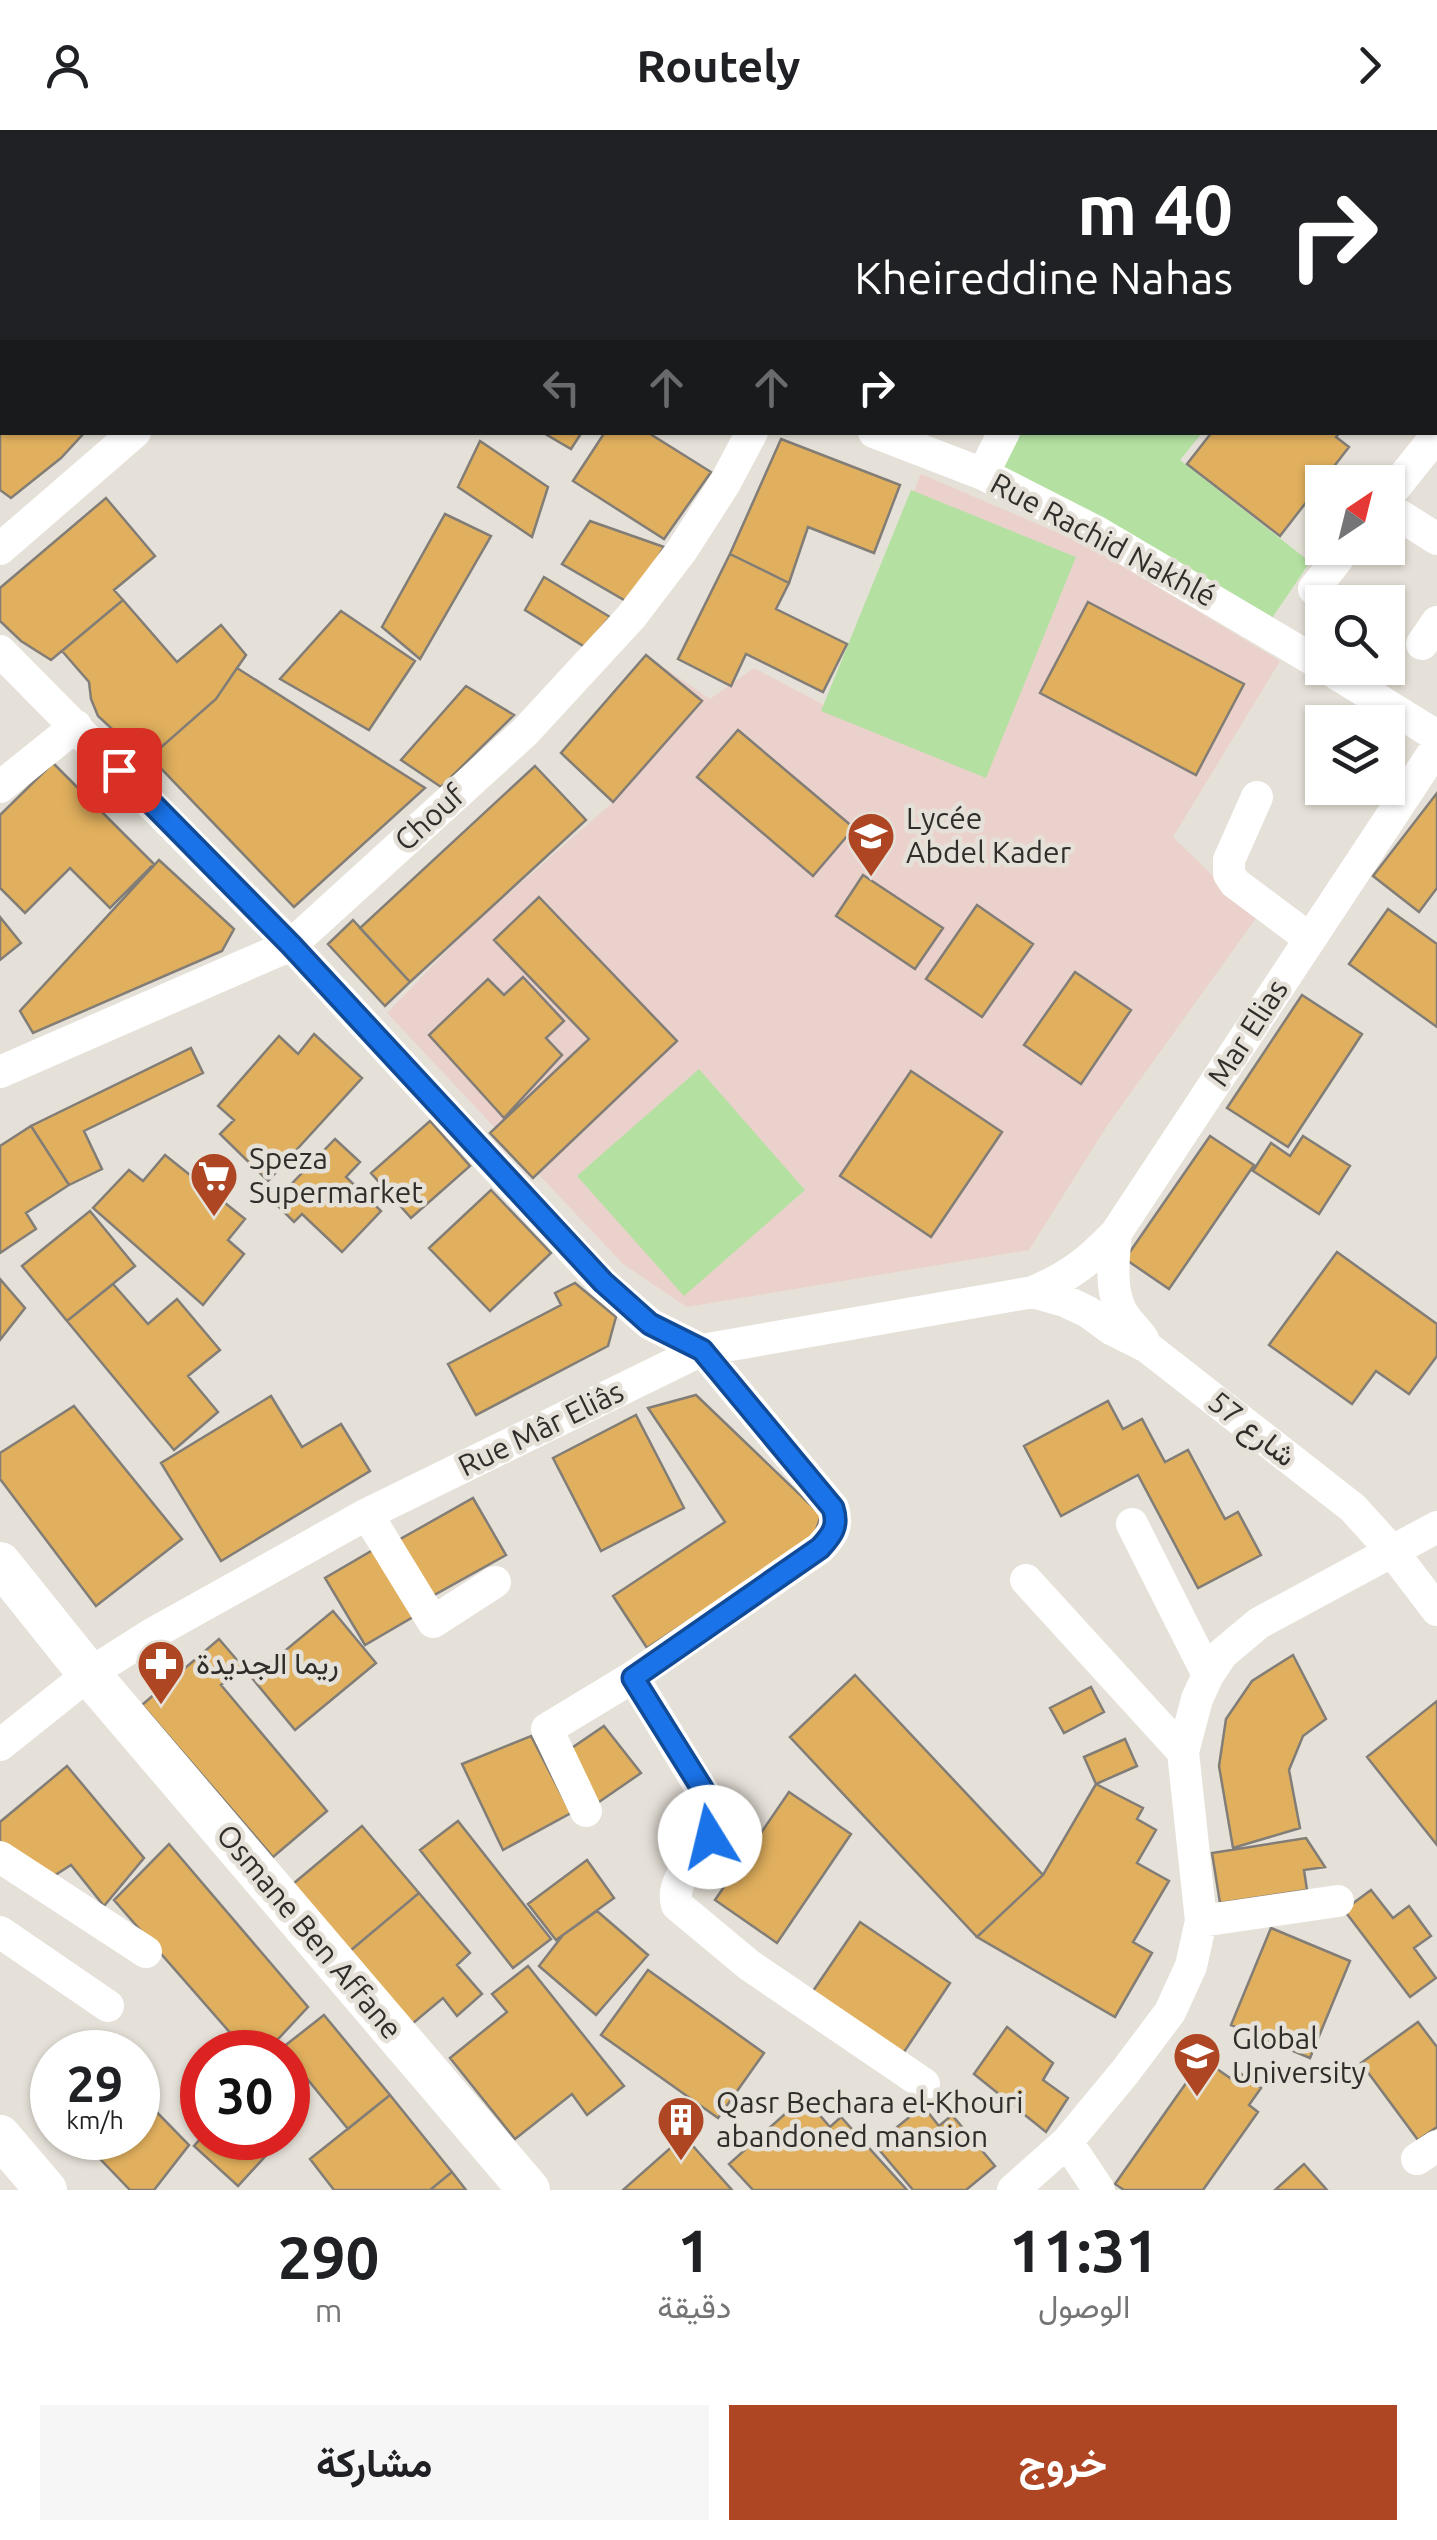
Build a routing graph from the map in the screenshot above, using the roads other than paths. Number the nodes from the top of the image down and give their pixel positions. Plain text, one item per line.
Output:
1 (130, 435) edge
2 (750, 435) edge
3 (882, 435) edge
4 (1002, 435) edge
5 (1436, 435) edge
6 (983, 474) junction
7 (1405, 474) edge
8 (1405, 519) edge
9 (1437, 539) edge
10 (0, 548) edge
11 (1333, 565) edge
12 (1317, 585) edge
13 (0, 651) edge
14 (1305, 654) edge
15 (1355, 685) edge
16 (76, 726) junction
17 (1437, 736) edge
18 (1437, 747) edge
19 (0, 787) edge
20 (1257, 798) dead end
21 (1310, 939) junction
22 (291, 945) junction
23 (0, 1072) edge
24 (1116, 1232) junction
25 (1033, 1292) junction
26 (1147, 1346) junction
27 (702, 1350) junction
28 (367, 1514) junction
29 (1132, 1524) dead end
30 (1437, 1527) edge
31 (1392, 1551) junction
32 (0, 1563) edge
33 (1026, 1580) dead end
34 (495, 1582) dead end
35 (1437, 1610) edge
36 (89, 1674) junction
37 (1208, 1675) junction
38 (633, 1678) junction
39 (0, 1745) edge
40 (1183, 1752) junction
41 (586, 1811) dead end
42 (0, 1857) edge
43 (1338, 1901) dead end
44 (1202, 1921) junction
45 (0, 1932) edge
46 (146, 1952) dead end
47 (108, 2006) dead end
48 (924, 2084) dead end
49 (0, 2136) edge
50 (1068, 2142) junction
51 (46, 2190) edge
52 (528, 2190) edge
53 (1013, 2190) edge
54 (1099, 2190) edge

1 - 10 street
2 - 22 street, Chouf
3 - 6 street, Rue Rachid Nakhlé
4 - 6 street
5 - 7 street
6 - 14 street, Rue Rachid Nakhlé
8 - 9 street
11 - 12 street
13 - 16 street
15 - 17 street, Rue Rachid Nakhlé
16 - 19 street
16 - 22 street
18 - 21 street, Mar Elias
20 - 21 street
21 - 24 street, Mar Elias
22 - 23 street, Chouf
22 - 27 street
24 - 25 street, Mar Elias
24 - 26 street
25 - 26 street, شارع 57
25 - 27 street, Rue Mâr Eliâs
26 - 31 street, شارع 57
27 - 28 street, Rue Mâr Eliâs
27 - 38 street
28 - 34 street
28 - 36 street, Rue Mâr Eliâs
29 - 37 street
30 - 31 street
31 - 35 street, شارع 57
31 - 37 street
32 - 36 main road, Osmane Ben Affane
33 - 40 street
36 - 39 street
36 - 52 main road, Osmane Ben Affane
37 - 40 street
38 - 41 street
38 - 48 street
40 - 44 street
42 - 46 street
43 - 44 street
44 - 50 street
45 - 47 street
49 - 51 main road
50 - 53 street
50 - 54 street

